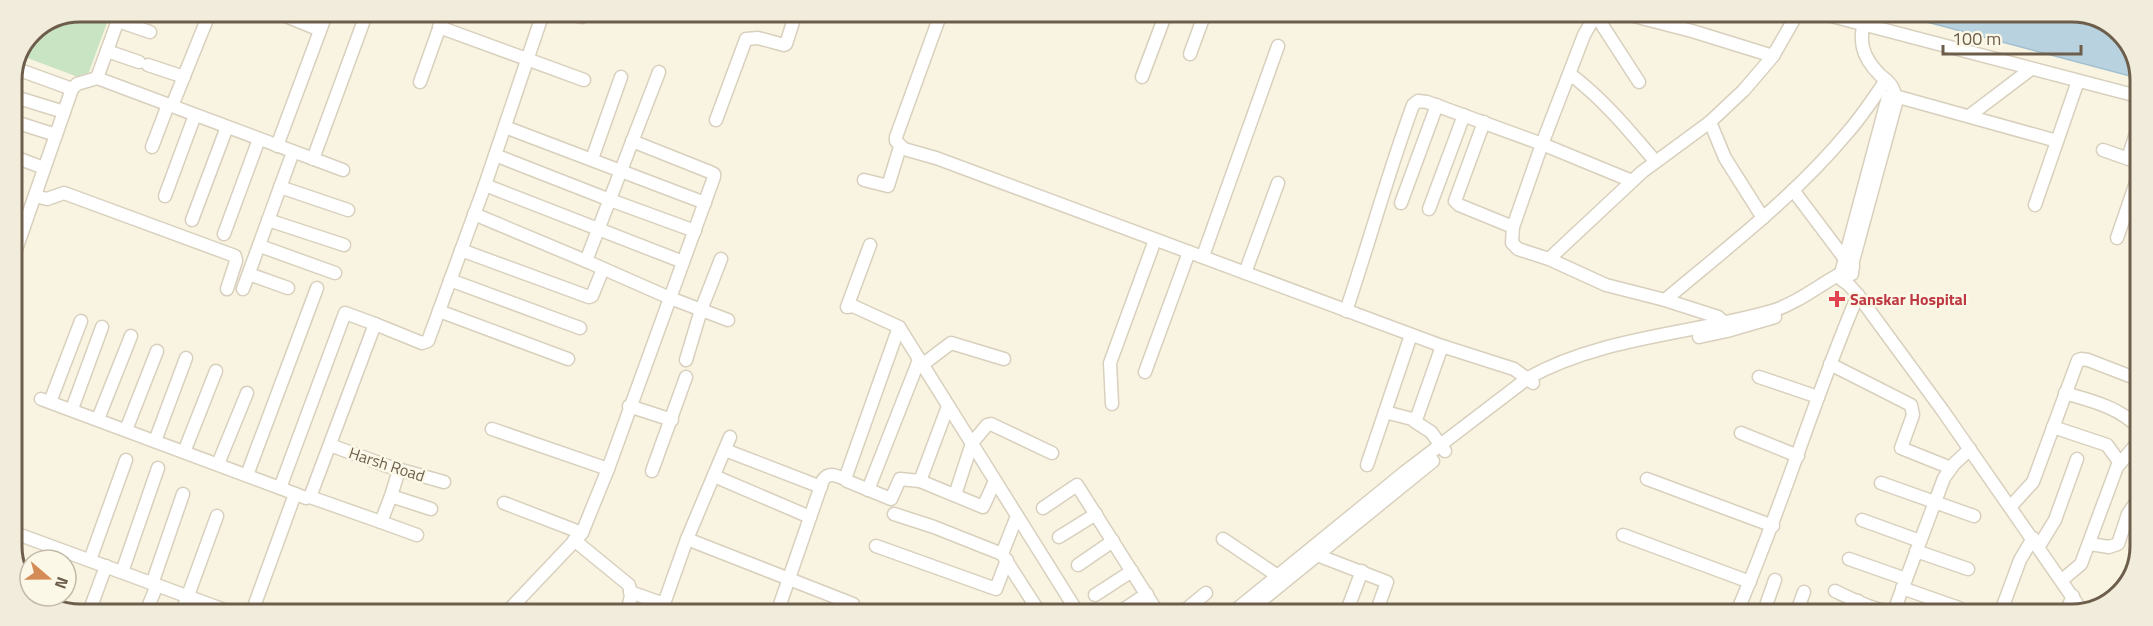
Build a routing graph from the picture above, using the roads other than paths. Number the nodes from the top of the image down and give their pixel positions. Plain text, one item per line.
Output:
1 (118, 22) edge
2 (131, 22) edge
3 (206, 22) edge
4 (300, 22) edge
5 (323, 22) edge
6 (363, 22) edge
7 (442, 22) edge
8 (540, 22) edge
9 (793, 22) edge
10 (938, 22) edge
11 (1163, 22) edge
12 (1202, 22) edge
13 (1590, 22) edge
14 (1600, 22) edge
15 (1657, 22) edge
16 (1792, 22) edge
17 (1864, 22) edge
18 (1871, 22) edge
19 (440, 27) junction
20 (320, 30) junction
21 (150, 32) dead end
22 (1278, 46) dead end
23 (107, 51) junction
24 (1190, 54) dead end
25 (1773, 56) junction
26 (528, 60) junction
27 (2031, 69) junction
28 (24, 71) edge
29 (659, 72) dead end
30 (1570, 74) junction
31 (184, 77) junction
32 (621, 77) dead end
33 (1142, 77) dead end
34 (98, 78) junction
35 (584, 80) dead end
36 (1886, 81) junction
37 (2078, 81) junction
38 (420, 82) dead end
39 (1639, 82) dead end
40 (72, 89) junction
41 (1894, 94) junction
42 (2130, 94) edge
43 (22, 99) edge
44 (1437, 105) junction
45 (170, 106) junction
46 (64, 112) junction
47 (195, 115) junction
48 (1464, 115) junction
49 (1969, 116) junction
50 (716, 120) dead end
51 (1484, 122) junction
52 (1710, 122) junction
53 (22, 124) edge
54 (227, 127) junction
55 (505, 127) junction
56 (57, 135) junction
57 (259, 139) junction
58 (632, 141) junction
59 (2057, 141) junction
60 (1542, 144) junction
61 (277, 146) junction
62 (152, 147) dead end
63 (900, 147) junction
64 (2103, 150) dead end
65 (293, 152) junction
66 (2130, 152) edge
67 (495, 155) junction
68 (2128, 158) joint
69 (313, 159) junction
70 (592, 159) junction
71 (22, 160) edge
72 (1655, 161) junction
73 (44, 168) junction
74 (343, 170) dead end
75 (621, 170) junction
76 (864, 180) dead end
77 (1632, 182) junction
78 (1278, 183) dead end
79 (484, 185) junction
80 (280, 187) junction
81 (1793, 190) junction
82 (35, 196) junction
83 (165, 196) dead end
84 (610, 200) junction
85 (2130, 200) edge
86 (705, 203) junction
87 (1401, 203) dead end
88 (2035, 205) dead end
89 (1429, 209) dead end
90 (348, 210) dead end
91 (474, 214) junction
92 (1763, 218) junction
93 (192, 220) dead end
94 (268, 220) junction
95 (1513, 228) junction
96 (599, 230) junction
97 (695, 231) junction
98 (22, 232) edge
99 (224, 234) dead end
100 (2117, 238) dead end
101 (1155, 240) junction
102 (344, 245) dead end
103 (870, 245) dead end
104 (260, 246) junction
105 (461, 250) junction
106 (1189, 252) junction
107 (1203, 256) junction
108 (721, 258) dead end
109 (1549, 260) junction
110 (586, 261) junction
111 (683, 262) junction
112 (603, 269) junction
113 (335, 273) dead end
114 (1245, 273) junction
115 (1847, 273) junction
116 (249, 274) junction
117 (450, 280) junction
118 (288, 288) dead end
119 (317, 288) dead end
120 (227, 289) dead end
121 (243, 289) dead end
122 (1858, 295) junction
123 (670, 298) junction
124 (1665, 300) junction
125 (701, 310) junction
126 (439, 311) junction
127 (1346, 311) junction
128 (728, 320) dead end
129 (81, 321) dead end
130 (375, 324) junction
131 (102, 327) dead end
132 (899, 327) junction
133 (1727, 327) junction
134 (580, 328) dead end
135 (1411, 335) junction
136 (131, 336) dead end
137 (1442, 346) junction
138 (157, 351) dead end
139 (186, 358) dead end
140 (568, 359) dead end
141 (1004, 359) dead end
142 (686, 360) dead end
143 (921, 363) junction
144 (1830, 364) junction
145 (216, 371) dead end
146 (1145, 372) dead end
147 (2130, 376) edge
148 (686, 377) dead end
149 (1759, 377) dead end
150 (1531, 381) junction
151 (247, 393) dead end
152 (2065, 393) junction
153 (1818, 397) junction
154 (1112, 404) dead end
155 (629, 406) junction
156 (948, 406) junction
157 (72, 409) junction
158 (1385, 412) junction
159 (98, 419) junction
160 (672, 420) junction
161 (2130, 420) edge
162 (1414, 421) junction
163 (2053, 427) junction
164 (492, 429) dead end
165 (126, 430) junction
166 (1741, 434) dead end
167 (730, 437) dead end
168 (155, 441) junction
169 (972, 443) junction
170 (330, 445) junction
171 (1443, 448) junction
172 (1970, 449) junction
173 (724, 450) junction
174 (2130, 451) edge
175 (184, 452) junction
176 (1052, 453) dead end
177 (1798, 456) junction
178 (2077, 459) dead end
179 (126, 460) dead end
180 (2120, 463) junction
181 (218, 464) junction
182 (1367, 465) dead end
183 (158, 468) dead end
184 (1951, 468) junction
185 (608, 469) junction
186 (399, 470) junction
187 (652, 471) dead end
188 (247, 475) junction
189 (714, 476) junction
190 (845, 479) junction
191 (1647, 479) dead end
192 (920, 481) junction
193 (995, 481) junction
194 (444, 482) dead end
195 (1881, 483) dead end
196 (821, 487) junction
197 (280, 488) junction
198 (868, 490) junction
199 (183, 494) dead end
200 (295, 494) junction
201 (955, 495) junction
202 (391, 496) junction
203 (310, 497) junction
204 (1935, 501) junction
205 (504, 503) dead end
206 (2011, 506) junction
207 (1043, 508) dead end
208 (431, 509) dead end
209 (2130, 511) edge
210 (894, 514) dead end
211 (1096, 514) junction
212 (217, 516) dead end
213 (1017, 516) junction
214 (1974, 516) dead end
215 (810, 517) junction
216 (1862, 520) dead end
217 (381, 522) junction
218 (1773, 526) junction
219 (417, 535) dead end
220 (1623, 535) dead end
221 (23, 536) edge
222 (578, 537) junction
223 (1059, 537) dead end
224 (687, 539) junction
225 (1223, 539) dead end
226 (1113, 541) junction
227 (2036, 542) junction
228 (2090, 544) junction
229 (876, 546) dead end
230 (1918, 546) junction
231 (1321, 548) junction
232 (1004, 557) junction
233 (1849, 559) dead end
234 (90, 560) junction
235 (1078, 565) dead end
236 (106, 566) junction
237 (1968, 569) dead end
238 (1132, 571) junction
239 (1362, 571) junction
240 (122, 572) junction
241 (789, 579) junction
242 (1277, 580) junction
243 (1775, 580) dead end
244 (2062, 580) junction
245 (1750, 582) junction
246 (154, 584) junction
247 (1904, 584) junction
248 (1835, 591) dead end
249 (630, 592) junction
250 (1804, 592) dead end
251 (1206, 593) dead end
252 (1146, 594) junction
253 (1095, 595) dead end
254 (187, 596) junction
255 (2073, 596) junction
256 (1858, 601) junction
257 (2077, 603) edge
258 (92, 604) edge
259 (148, 604) edge
260 (184, 604) edge
261 (207, 604) edge
262 (255, 604) edge
263 (515, 604) edge
264 (629, 604) edge
265 (655, 604) edge
266 (664, 604) edge
267 (780, 604) edge
268 (853, 604) dead end
269 (1034, 604) edge
270 (1072, 604) edge
271 (1131, 604) edge
272 (1152, 604) edge
273 (1193, 604) edge
274 (1244, 604) edge
275 (1254, 604) edge
276 (1349, 604) edge
277 (1379, 604) edge
278 (1740, 604) edge
279 (1767, 604) edge
280 (1800, 604) edge
281 (1857, 604) edge
282 (1867, 604) edge
283 (1898, 604) edge
284 (1950, 604) edge
285 (2004, 604) edge
286 (2069, 604) edge

1 - 23 street
2 - 21 street
3 - 31 street
4 - 20 street
5 - 20 street
6 - 69 street
7 - 19 street
8 - 26 street
9 - 50 street
10 - 63 street
11 - 33 street
12 - 24 street
13 - 30 street
14 - 39 street
15 - 25 street
16 - 25 street
17 - 36 street
18 - 27 street
19 - 26 street
19 - 38 street
20 - 61 street
22 - 107 street
23 - 31 street
23 - 34 street
25 - 52 street
26 - 35 street
26 - 55 street
27 - 37 street
27 - 49 street
28 - 40 street
29 - 58 street
30 - 60 street
30 - 72 street
31 - 45 street
32 - 70 street
34 - 40 street
34 - 45 street
36 - 41 street
36 - 81 street
37 - 42 street
37 - 59 street
40 - 46 street
41 - 49 street
41 - 115 street
43 - 46 street
44 - 48 street
44 - 87 street
44 - 127 street
45 - 47 street
45 - 62 street
46 - 56 street
47 - 54 street
47 - 83 street
48 - 51 street
48 - 89 street
49 - 59 street
51 - 60 street
51 - 95 street
52 - 72 street
52 - 92 street
53 - 56 street
54 - 57 street
54 - 93 street
55 - 67 street
55 - 70 street
56 - 73 street
57 - 61 street
57 - 99 street
58 - 75 street
58 - 86 street
59 - 88 street
60 - 77 street
60 - 95 street
61 - 65 street
63 - 76 street
63 - 101 street
64 - 68 street
65 - 69 street
65 - 80 street
66 - 68 street
67 - 79 street
67 - 84 street
69 - 74 street
70 - 75 street
71 - 73 street
72 - 77 street
73 - 82 street
75 - 84 street
75 - 86 street
77 - 109 street
78 - 114 street
79 - 91 street
79 - 96 street
80 - 90 street
80 - 94 street
81 - 92 street
81 - 115 street
82 - 98 street
82 - 120 street
84 - 96 street
84 - 97 street
85 - 100 street
86 - 97 street
91 - 105 street
91 - 110 street
92 - 124 street
94 - 102 street
94 - 104 street
95 - 109 street
96 - 110 street
96 - 111 street
97 - 111 street
101 - 106 street
101 - 154 street
103 - 132 street
104 - 113 street
104 - 116 street
105 - 112 street
105 - 117 street
106 - 107 street
106 - 146 street
107 - 114 street
108 - 125 street
109 - 124 street
110 - 112 street
111 - 123 street
112 - 123 street
114 - 127 street
115 - 122 street
115 - 133 street
116 - 118 street
116 - 121 street
117 - 126 street
117 - 134 street
119 - 188 street
122 - 144 street
122 - 172 street
123 - 125 street
123 - 155 street
124 - 133 street
125 - 128 street
125 - 142 street
126 - 130 street
126 - 140 street
127 - 135 street
129 - 157 street
130 - 170 street
130 - 197 street
131 - 157 street
132 - 143 street
132 - 190 street
133 - 150 street
135 - 137 street
135 - 158 street
136 - 159 street
137 - 150 street
137 - 162 street
138 - 165 street
139 - 168 street
141 - 143 street
143 - 156 street
143 - 198 street
144 - 153 street
144 - 184 street
145 - 175 street
147 - 152 street
148 - 160 street
149 - 153 street
150 - 171 street
151 - 181 street
152 - 161 street
152 - 163 street
153 - 177 street
155 - 160 street
155 - 185 street
156 - 169 street
156 - 192 street
157 - 159 street
158 - 162 street
158 - 182 street
159 - 165 street
160 - 187 street
162 - 171 street
163 - 180 street
163 - 206 street
164 - 185 street
165 - 168 street
166 - 177 street
167 - 173 street
168 - 175 street
169 - 176 street
169 - 193 street
169 - 201 street
170 - 186 street, Harsh Road
170 - 203 street
171 - 231 street
172 - 184 street
172 - 206 street
173 - 189 street
173 - 196 street
174 - 180 street
175 - 181 street
177 - 218 street
178 - 227 street
179 - 234 street
180 - 228 street
181 - 188 street
183 - 240 street
184 - 204 street
185 - 222 street
186 - 194 street, Harsh Road
186 - 202 street
188 - 197 street
189 - 215 street
189 - 224 street
190 - 196 street
190 - 198 street
191 - 218 street
192 - 198 street
192 - 201 street
193 - 201 street
193 - 213 street
195 - 204 street
196 - 215 street
197 - 200 street
199 - 246 street
200 - 203 street
200 - 262 street
202 - 208 street
202 - 217 street
203 - 217 street
204 - 214 street
204 - 230 street
205 - 222 street
206 - 227 street
207 - 211 street
209 - 228 street
210 - 232 street
211 - 223 street
211 - 226 street
212 - 254 street
213 - 232 street
213 - 270 street
215 - 241 street
216 - 230 street
217 - 219 street
218 - 245 street
220 - 245 street
221 - 234 street
222 - 249 street
222 - 263 street
224 - 241 street
224 - 266 street
225 - 242 street
226 - 235 street
226 - 238 street
227 - 244 street
227 - 285 street
228 - 244 street
229 - 232 street
230 - 237 street
230 - 247 street
231 - 239 street
231 - 242 street
232 - 269 street
233 - 247 street
234 - 236 street
236 - 240 street
236 - 258 street
238 - 252 street
238 - 253 street
239 - 276 street
239 - 277 street
240 - 246 street
241 - 267 street
241 - 268 street
242 - 274 street
242 - 275 street
243 - 279 street
244 - 255 street
245 - 278 street
246 - 254 street
246 - 259 street
247 - 283 street
247 - 284 street
248 - 256 street
249 - 264 street
249 - 265 street
250 - 280 street
251 - 273 street
252 - 271 street
252 - 272 street
254 - 260 street
254 - 261 street
255 - 257 street
255 - 286 street
256 - 281 street
256 - 282 street

